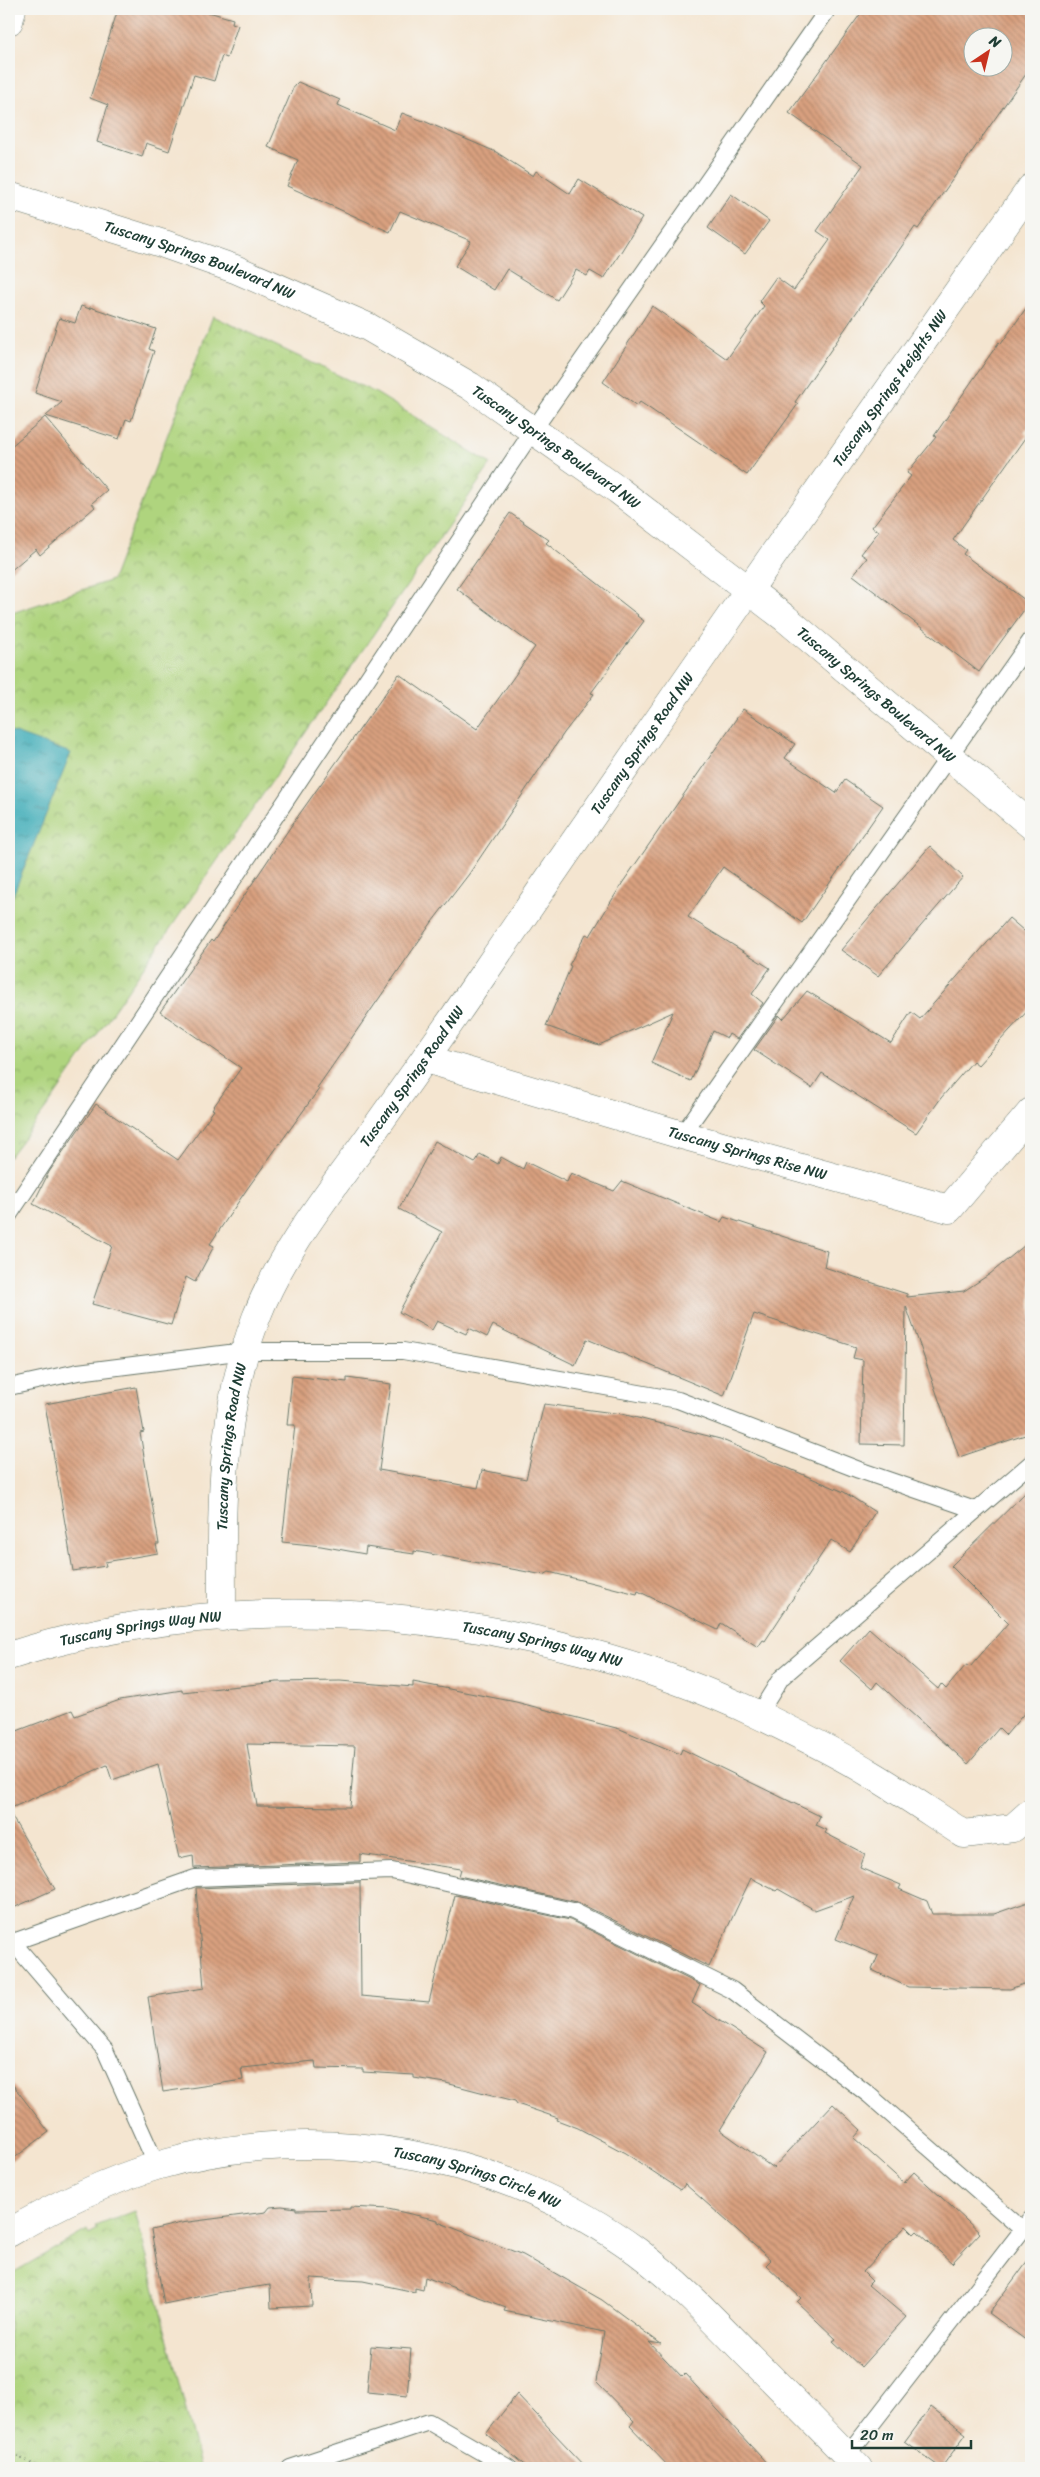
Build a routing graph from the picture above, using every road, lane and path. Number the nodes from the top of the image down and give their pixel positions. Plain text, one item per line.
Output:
1 (12, 9) edge
2 (828, 9) edge
3 (9, 21) edge
4 (1031, 188) edge
5 (9, 196) edge
6 (534, 429) junction
7 (748, 589) junction
8 (1031, 640) edge
9 (949, 755) junction
10 (1031, 825) edge
11 (426, 1059) junction
12 (1031, 1112) edge
13 (682, 1135) junction
14 (9, 1215) edge
15 (245, 1351) junction
16 (9, 1388) edge
17 (1031, 1463) edge
18 (975, 1510) junction
19 (222, 1617) junction
20 (9, 1656) edge
21 (758, 1715) junction
22 (1031, 1812) edge
23 (11, 1940) edge
24 (157, 2166) junction
25 (1027, 2225) edge
26 (9, 2233) edge
27 (9, 2450) edge
28 (853, 2462) edge
29 (38, 2468) edge
30 (290, 2468) edge
31 (509, 2468) edge

1 - 3 street
2 - 6 lane
4 - 7 street, Tuscany Springs Heights NW
5 - 6 street, Tuscany Springs Boulevard NW
6 - 7 street, Tuscany Springs Boulevard NW
6 - 14 lane
7 - 9 street, Tuscany Springs Boulevard NW
7 - 11 street, Tuscany Springs Road NW
8 - 9 lane
9 - 10 street, Tuscany Springs Boulevard NW
9 - 13 lane
11 - 13 street, Tuscany Springs Rise NW
11 - 15 street, Tuscany Springs Road NW
12 - 13 street, Tuscany Springs Rise NW
15 - 16 lane
15 - 18 lane
15 - 19 street, Tuscany Springs Road NW
17 - 18 lane
18 - 21 lane
19 - 20 street, Tuscany Springs Way NW
19 - 21 street, Tuscany Springs Way NW
21 - 22 street, Tuscany Springs Way NW
23 - 24 lane
23 - 25 lane
24 - 26 street, Tuscany Springs Circle NW
24 - 28 street, Tuscany Springs Circle NW
25 - 28 lane
27 - 29 path
30 - 31 lane

